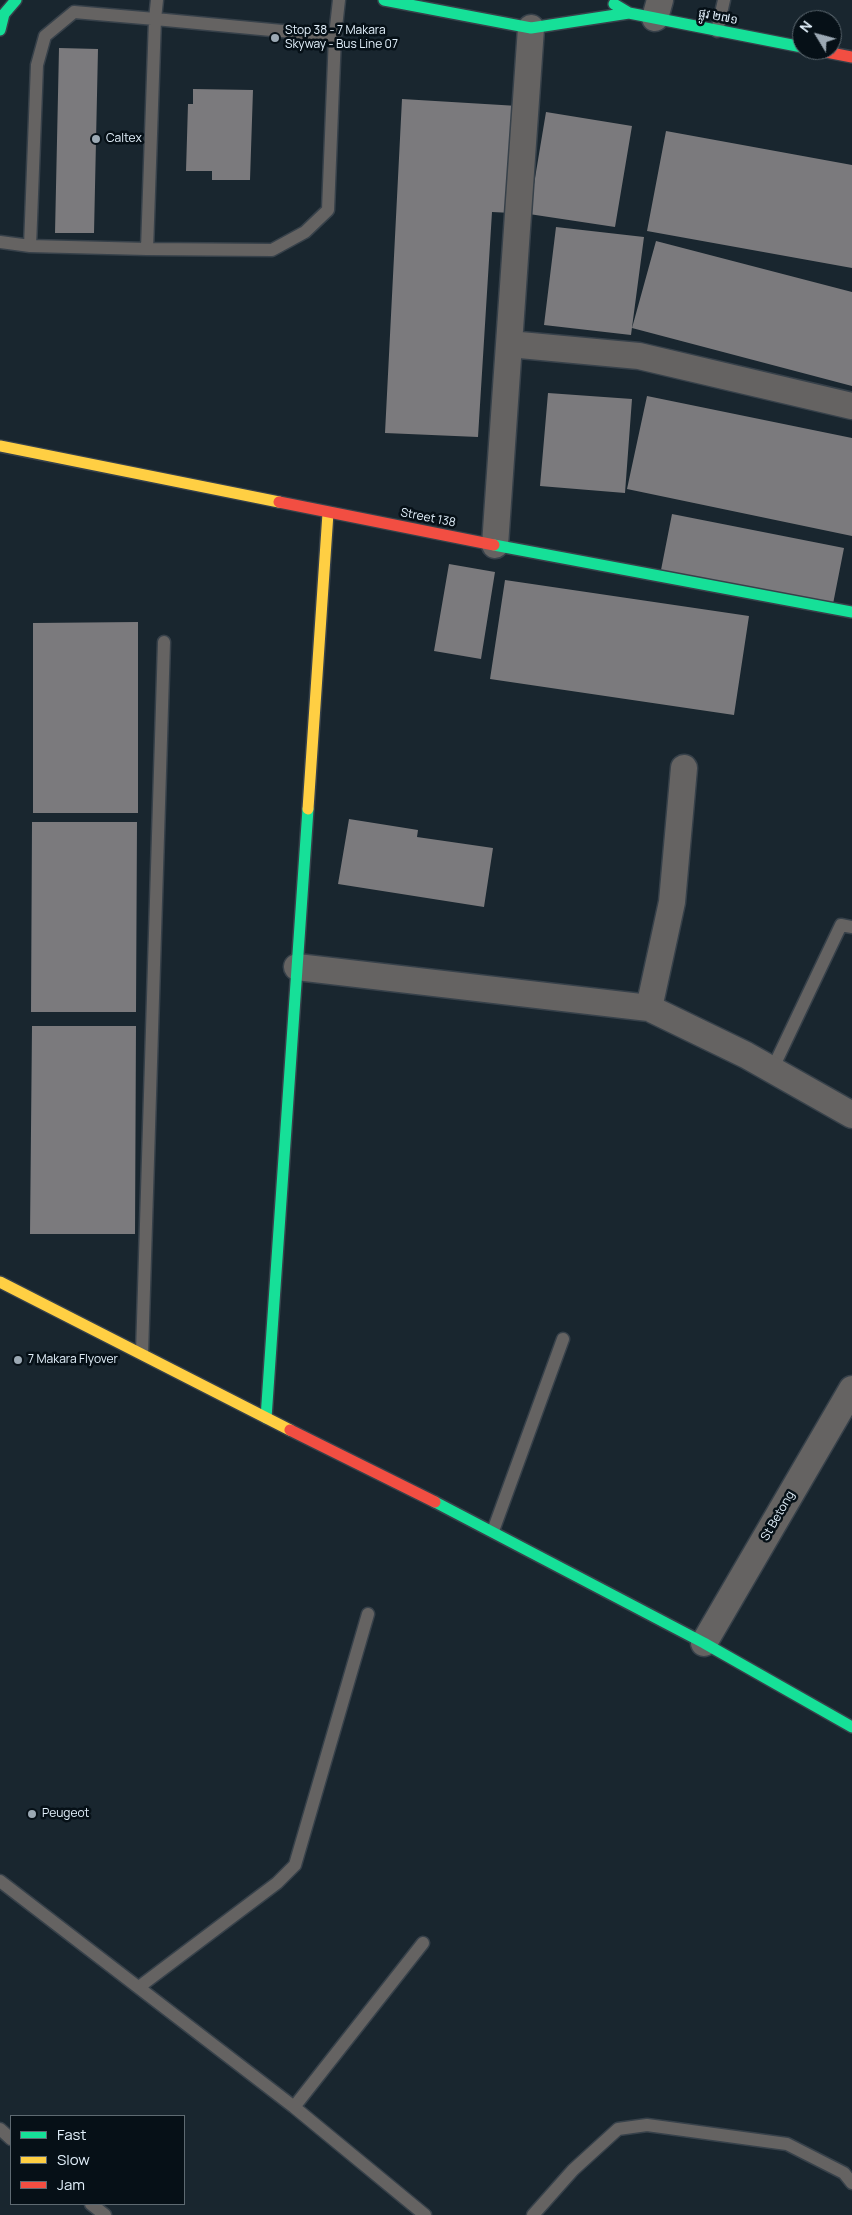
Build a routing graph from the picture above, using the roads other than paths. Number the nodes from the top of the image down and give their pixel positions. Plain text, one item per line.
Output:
1 (16, 0) edge
2 (157, 0) edge
3 (339, 0) edge
4 (384, 0) edge
5 (608, 0) edge
6 (724, 0) edge
7 (658, 9) edge
8 (629, 13) junction
9 (155, 19) junction
10 (531, 28) junction
11 (0, 30) edge
12 (717, 31) junction
13 (335, 36) junction
14 (792, 45) edge
15 (0, 242) edge
16 (30, 246) junction
17 (147, 249) junction
18 (509, 344) junction
19 (852, 406) edge
20 (0, 446) edge
21 (328, 513) junction
22 (495, 546) junction
23 (852, 612) edge
24 (164, 642) dead end
25 (684, 768) dead end
26 (852, 927) edge
27 (297, 967) junction
28 (649, 1008) junction
29 (772, 1070) junction
30 (852, 1115) edge
31 (0, 1282) edge
32 (563, 1339) dead end
33 (142, 1353) junction
34 (852, 1389) edge
35 (266, 1418) junction
36 (493, 1531) junction
37 (368, 1614) dead end
38 (704, 1643) junction
39 (852, 1727) edge
40 (0, 1881) edge
41 (423, 1943) dead end
42 (139, 1988) junction
43 (294, 2107) junction
44 (0, 2129) edge
45 (10, 2138) edge
46 (852, 2183) edge
47 (92, 2205) edge
48 (104, 2215) edge
49 (425, 2215) edge
50 (533, 2215) edge

1 - 11 street
2 - 9 lane
3 - 13 lane
4 - 10 street, ផ្លូវ ២៧១
5 - 8 street, ផ្លូវ ២៧១
6 - 12 lane
7 - 8 street, ផ្លូវ ២៧១
7 - 12 street, ផ្លូវ ២៧១
8 - 10 street, ផ្លូវ ២៧១
9 - 13 lane
9 - 16 lane
9 - 17 lane
10 - 18 street
12 - 14 street, ផ្លូវ ២៧១
13 - 17 lane
15 - 16 lane
16 - 17 lane
18 - 19 street
18 - 22 street
20 - 21 street, Street 138
21 - 22 street, Street 138
21 - 27 street
22 - 23 street, Street 138
24 - 33 lane
25 - 28 street
26 - 29 lane
27 - 28 street
27 - 35 street
28 - 29 street
29 - 30 street
31 - 33 street
32 - 36 lane
33 - 35 street
34 - 38 street, St Betong
35 - 36 street
36 - 38 street
37 - 42 lane
38 - 39 street
40 - 42 lane
41 - 43 lane
42 - 43 lane
43 - 49 lane
44 - 45 lane
46 - 50 lane
47 - 48 lane

